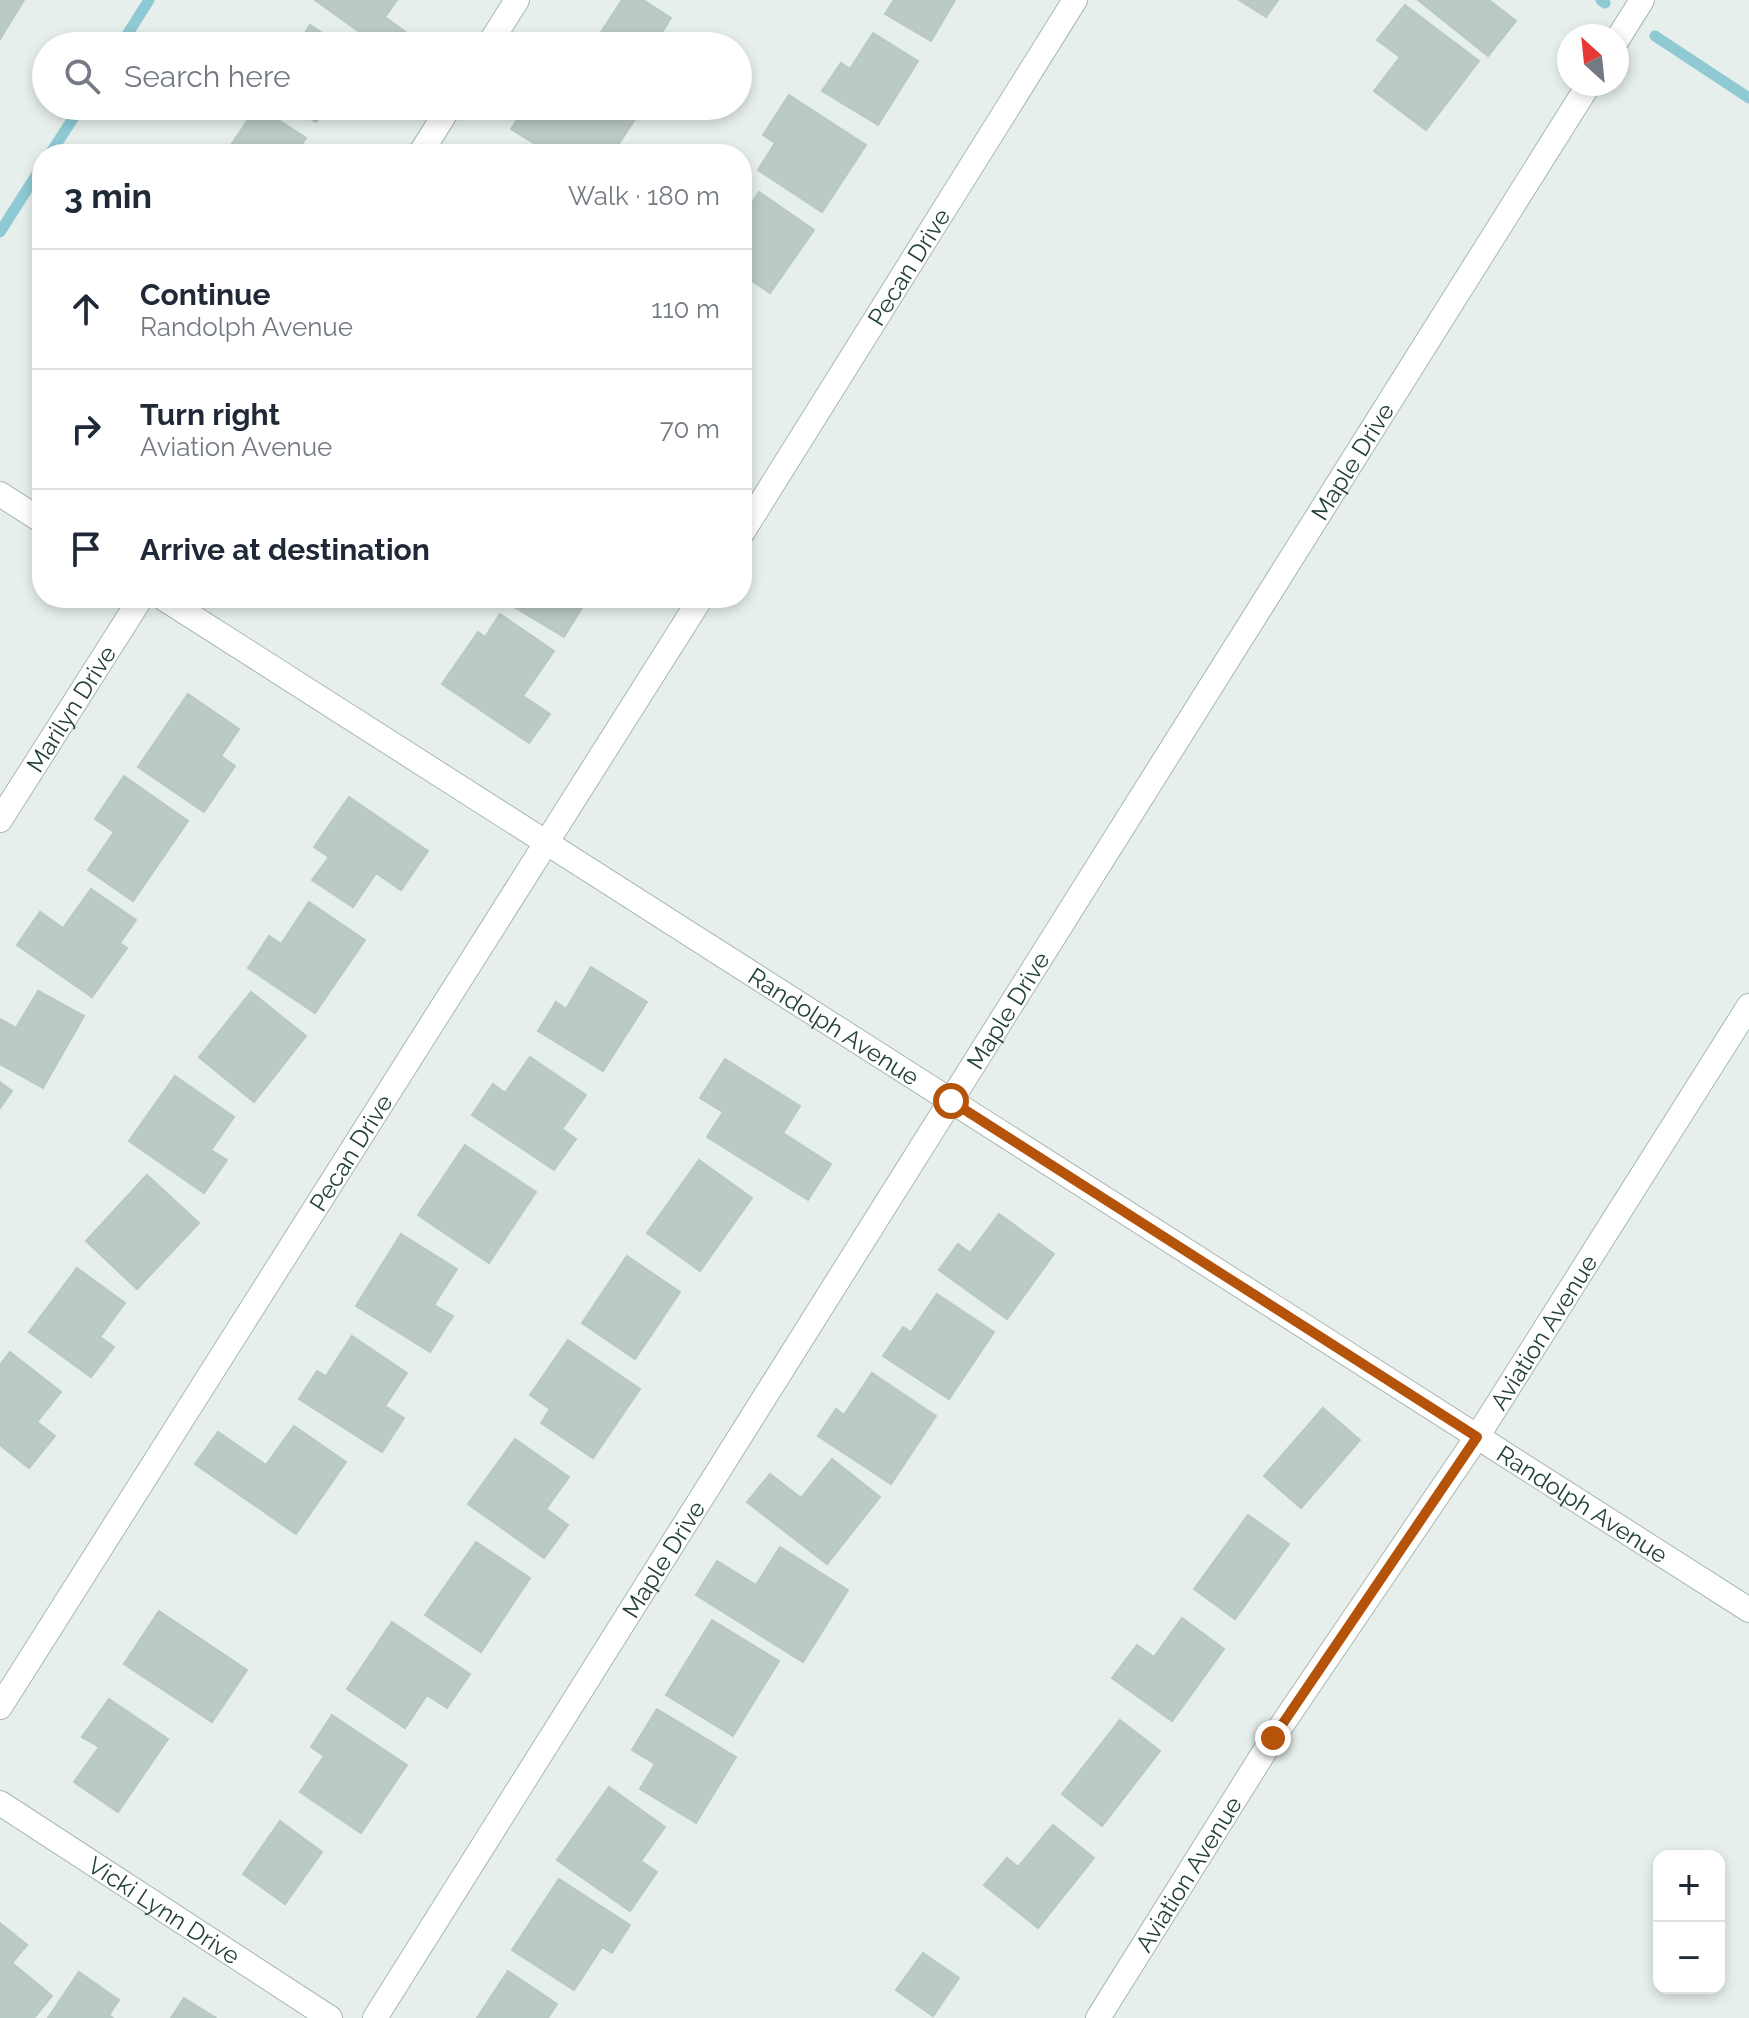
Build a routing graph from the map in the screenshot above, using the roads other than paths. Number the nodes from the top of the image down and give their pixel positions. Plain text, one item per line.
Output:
1 (517, 0) edge
2 (1075, 0) edge
3 (1642, 0) edge
4 (1627, 24) edge
5 (497, 32) edge
6 (1581, 96) edge
7 (441, 120) edge
8 (426, 144) edge
9 (0, 494) edge
10 (32, 515) edge
11 (752, 517) edge
12 (135, 608) edge
13 (179, 608) edge
14 (695, 608) edge
15 (0, 820) edge
16 (548, 844) junction
17 (1749, 1006) edge
18 (951, 1101) junction
19 (1477, 1437) junction
20 (1749, 1610) edge
21 (0, 1707) edge
22 (0, 1803) edge
23 (330, 2018) edge
24 (375, 2018) edge
25 (1098, 2018) edge

1 - 5 street
2 - 11 street, Pecan Drive
3 - 4 street
6 - 18 street, Maple Drive
7 - 8 street
9 - 10 street
12 - 15 street, Marilyn Drive
13 - 16 street, Randolph Avenue
14 - 16 street, Pecan Drive
16 - 18 street, Randolph Avenue
16 - 21 street, Pecan Drive
17 - 19 street, Aviation Avenue
18 - 19 street, Randolph Avenue
18 - 24 street, Maple Drive
19 - 20 street, Randolph Avenue
19 - 25 street, Aviation Avenue
22 - 23 street, Vicki Lynn Drive

